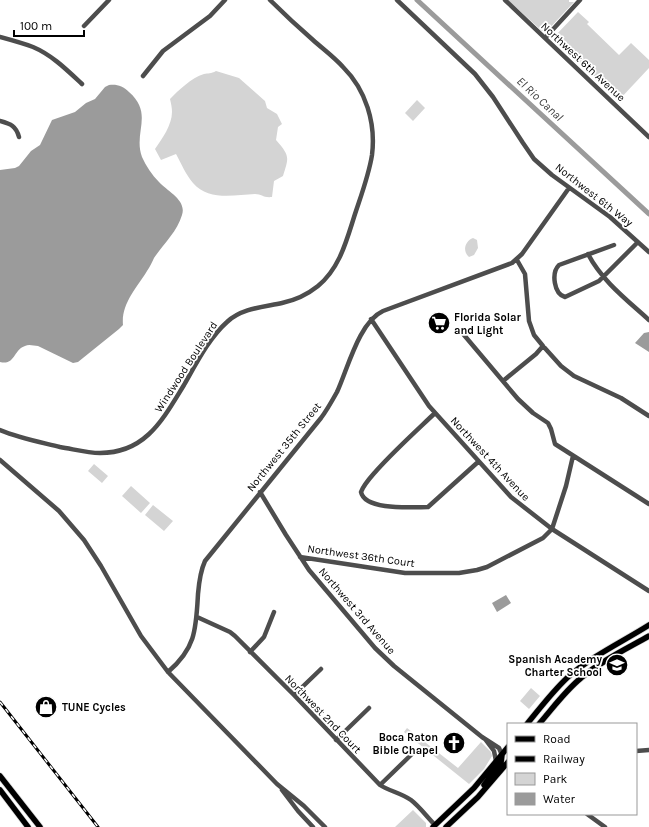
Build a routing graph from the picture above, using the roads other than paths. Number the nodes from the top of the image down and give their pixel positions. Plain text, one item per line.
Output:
1 (110, 0) edge
2 (225, 0) edge
3 (270, 0) edge
4 (397, 0) edge
5 (504, 0) edge
6 (580, 0) edge
7 (84, 26) dead end
8 (0, 37) edge
9 (545, 38) junction
10 (143, 76) dead end
11 (82, 84) dead end
12 (0, 121) edge
13 (19, 137) dead end
14 (649, 137) edge
15 (569, 188) junction
16 (638, 242) junction
17 (614, 245) dead end
18 (649, 252) edge
19 (588, 254) junction
20 (517, 260) junction
21 (604, 277) junction
22 (371, 319) junction
23 (649, 320) edge
24 (464, 334) dead end
25 (542, 346) junction
26 (503, 381) junction
27 (435, 413) junction
28 (649, 416) edge
29 (0, 430) edge
30 (573, 456) junction
31 (0, 460) edge
32 (478, 462) junction
33 (260, 492) junction
34 (649, 504) edge
35 (552, 530) junction
36 (300, 557) junction
37 (649, 591) edge
38 (274, 612) dead end
39 (196, 617) junction
40 (649, 625) edge
41 (649, 636) edge
42 (250, 652) junction
43 (321, 668) dead end
44 (168, 672) junction
45 (570, 676) junction
46 (294, 695) junction
47 (369, 708) dead end
48 (535, 715) junction
49 (546, 716) junction
50 (528, 723) edge
51 (531, 723) edge
52 (541, 723) edge
53 (482, 736) junction
54 (336, 740) junction
55 (507, 748) edge
56 (649, 750) edge
57 (637, 751) edge
58 (414, 752) dead end
59 (502, 755) junction
60 (496, 761) junction
61 (507, 763) edge
62 (0, 776) edge
63 (277, 784) junction
64 (380, 785) junction
65 (0, 790) edge
66 (477, 798) junction
67 (588, 815) edge
68 (434, 826) edge
69 (28, 827) edge
70 (40, 827) edge
71 (313, 827) edge
72 (325, 827) edge
73 (447, 827) edge
74 (605, 827) edge

1 - 7 street
2 - 10 street
3 - 29 street, Windwood Boulevard
4 - 15 street, Northwest 6th Way
5 - 9 street, Northwest 6th Avenue
6 - 9 street
8 - 11 street
9 - 14 street, Northwest 6th Avenue
12 - 13 street
15 - 16 street, Northwest 6th Way
15 - 20 street, Northwest 35th Street
16 - 18 street, Northwest 6th Way
16 - 21 street
17 - 19 street
19 - 21 street
19 - 21 street
20 - 22 street, Northwest 35th Street
20 - 25 street
21 - 23 street
22 - 27 street, Northwest 4th Avenue
22 - 33 street, Northwest 35th Street
24 - 26 street
25 - 26 street
25 - 28 street
26 - 30 street
27 - 32 street, Northwest 4th Avenue
27 - 32 street
30 - 34 street
30 - 35 street
31 - 44 street
32 - 35 street, Northwest 4th Avenue
33 - 36 street, Northwest 3rd Avenue
33 - 39 street, Northwest 35th Street
35 - 36 street, Northwest 36th Court
35 - 37 street, Northwest 4th Avenue
36 - 53 street, Northwest 3rd Avenue
38 - 42 street
39 - 42 street, Northwest 2nd Court
39 - 44 street, Northwest 35th Street
40 - 45 main road
41 - 49 main road
42 - 46 street, Northwest 2nd Court
43 - 46 street
44 - 63 street
45 - 48 main road
45 - 49 main road
46 - 54 street, Northwest 2nd Court
47 - 54 street
48 - 50 main road
48 - 51 main road
49 - 52 main road
53 - 59 street, Northwest 3rd Avenue
53 - 60 street, Northwest 3rd Avenue
54 - 64 street, Northwest 2nd Court
55 - 59 main road
56 - 57 street
58 - 64 street
59 - 60 main road
59 - 66 main road
60 - 68 main road
61 - 66 main road
62 - 70 main road
63 - 71 street
63 - 72 street
64 - 68 street, Northwest 2nd Court
65 - 69 main road
66 - 73 main road
67 - 74 street

